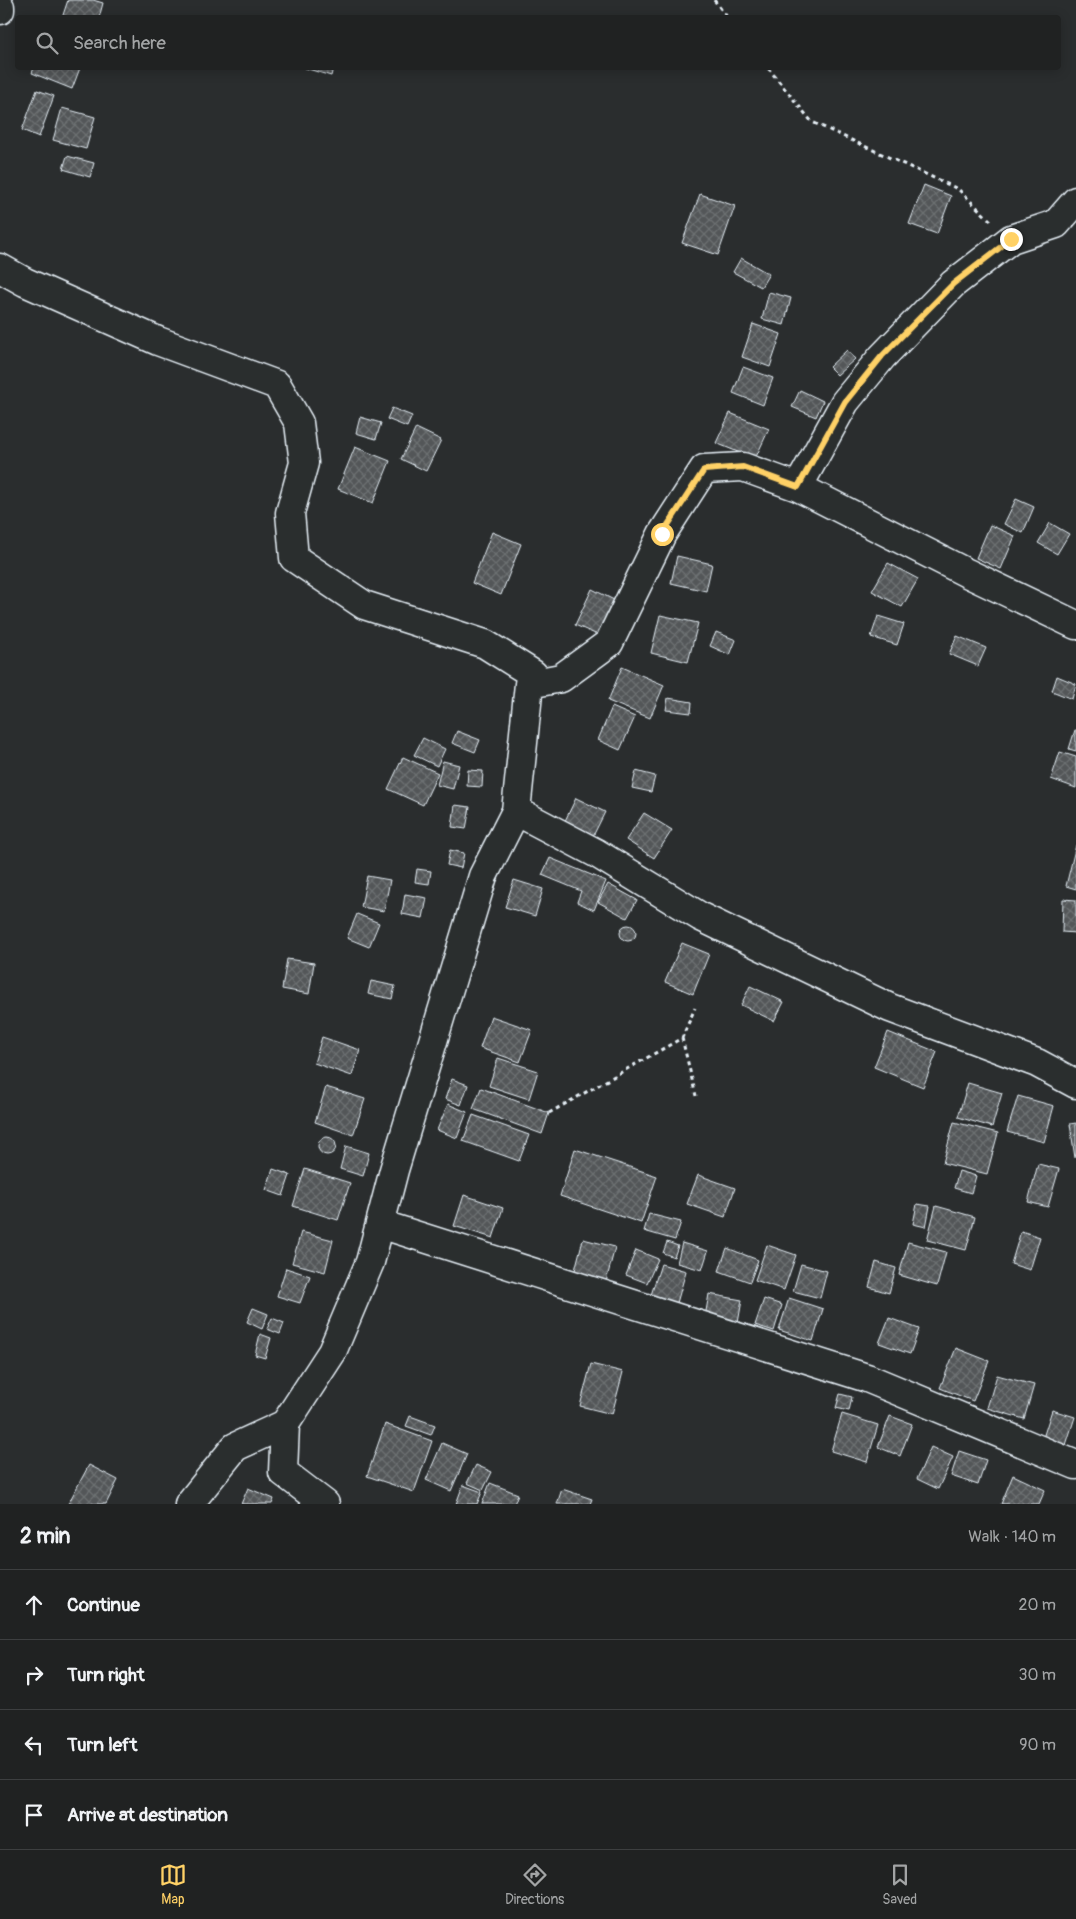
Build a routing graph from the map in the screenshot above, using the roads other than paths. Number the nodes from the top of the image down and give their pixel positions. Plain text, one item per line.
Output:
1 (1076, 201) edge
2 (0, 268) edge
3 (798, 487) junction
4 (1076, 625) edge
5 (529, 684) junction
6 (516, 811) junction
7 (1076, 1084) edge
8 (380, 1224) junction
9 (285, 1424) junction
10 (1076, 1465) edge
11 (188, 1504) edge
12 (325, 1504) edge

1 - 3 street
2 - 5 street
3 - 4 street
3 - 5 street
5 - 6 street
6 - 7 street
6 - 8 street
8 - 9 street
8 - 10 street
9 - 11 street
9 - 12 street

